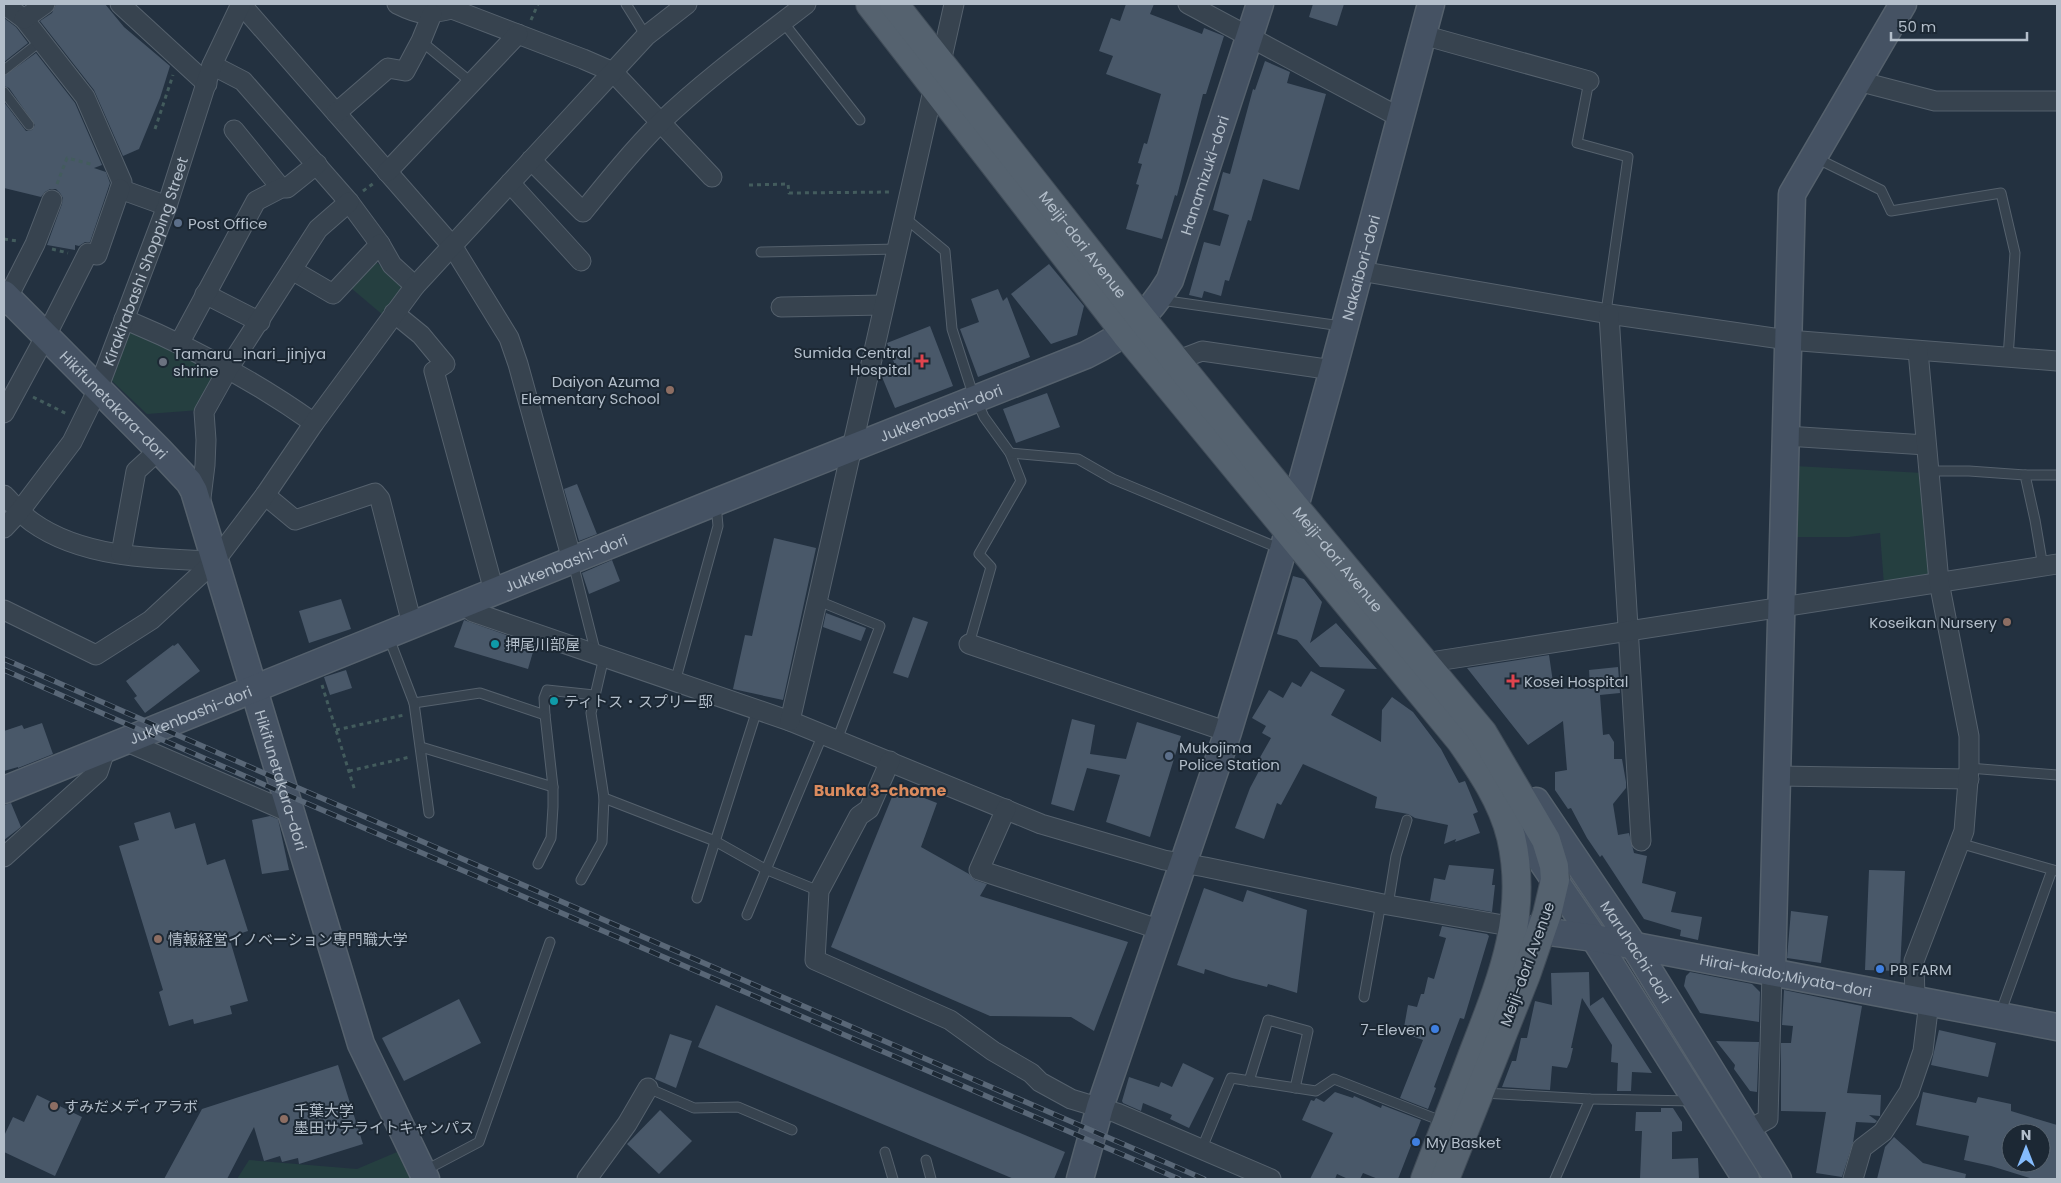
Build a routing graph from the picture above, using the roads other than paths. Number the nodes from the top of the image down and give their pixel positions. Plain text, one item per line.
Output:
1 (4, 4) edge
2 (45, 4) edge
3 (120, 4) edge
4 (241, 4) edge
5 (396, 4) edge
6 (626, 4) edge
7 (687, 4) edge
8 (806, 4) edge
9 (870, 4) edge
10 (894, 4) edge
11 (954, 4) edge
12 (1188, 4) edge
13 (1260, 4) edge
14 (1431, 4) edge
15 (1903, 4) edge
16 (453, 7) edge
17 (432, 14) junction
18 (24, 19) junction
19 (783, 22) junction
20 (518, 34) junction
21 (1423, 35) junction
22 (646, 36) junction
23 (1250, 36) junction
24 (41, 41) junction
25 (421, 42) junction
26 (212, 65) junction
27 (4, 70) edge
28 (613, 72) junction
29 (937, 74) junction
30 (1589, 81) joint
31 (1858, 81) junction
32 (472, 83) junction
33 (207, 84) junction
34 (4, 92) edge
35 (2057, 101) edge
36 (336, 113) junction
37 (1399, 117) junction
38 (860, 120) dead end
39 (661, 122) junction
40 (29, 125) dead end
41 (234, 130) dead end
42 (1814, 156) junction
43 (532, 160) junction
44 (317, 164) junction
45 (387, 172) junction
46 (712, 177) dead end
47 (510, 183) junction
48 (280, 188) junction
49 (120, 189) junction
50 (52, 200) road end
51 (349, 202) junction
52 (167, 206) junction
53 (904, 218) junction
54 (380, 244) junction
55 (453, 247) junction
56 (897, 249) junction
57 (761, 252) dead end
58 (581, 261) dead end
59 (292, 270) junction
60 (1360, 271) junction
61 (415, 286) junction
62 (205, 294) junction
63 (5, 299) edge
64 (883, 305) junction
65 (781, 307) dead end
66 (394, 313) junction
67 (1609, 314) junction
68 (1142, 318) junction
69 (124, 319) junction
70 (260, 322) junction
71 (1345, 327) junction
72 (46, 335) junction
73 (1788, 340) junction
74 (180, 342) junction
75 (1918, 351) junction
76 (2008, 358) junction
77 (1176, 361) junction
78 (2057, 361) edge
79 (228, 369) junction
80 (1334, 370) junction
81 (98, 389) junction
82 (976, 400) junction
83 (4, 413) edge
84 (314, 423) junction
85 (1786, 436) junction
86 (1926, 445) junction
87 (852, 448) junction
88 (159, 450) junction
89 (1010, 453) junction
90 (1928, 471) junction
91 (2025, 475) junction
92 (2057, 475) edge
93 (265, 494) junction
94 (4, 495) edge
95 (716, 502) junction
96 (200, 508) junction
97 (20, 512) junction
98 (4, 528) edge
99 (1288, 528) junction
100 (122, 554) junction
101 (572, 560) junction
102 (215, 561) junction
103 (2050, 566) edge
104 (1939, 582) junction
105 (494, 591) junction
106 (816, 600) junction
107 (462, 604) junction
108 (1782, 607) junction
109 (4, 610) edge
110 (412, 624) junction
111 (1627, 631) junction
112 (388, 634) junction
113 (969, 644) joint
114 (600, 656) junction
115 (1424, 663) junction
116 (675, 682) junction
117 (253, 688) junction
118 (594, 695) junction
119 (415, 708) junction
120 (757, 710) junction
121 (545, 715) junction
122 (790, 721) junction
123 (1228, 732) junction
124 (1483, 732) junction
125 (830, 737) junction
126 (115, 745) junction
127 (421, 751) junction
128 (890, 761) junction
129 (1969, 774) junction
130 (1778, 776) junction
131 (2057, 776) edge
132 (553, 787) junction
133 (1492, 788) junction
134 (4, 790) edge
135 (604, 798) junction
136 (1006, 809) junction
137 (430, 812) dead end
138 (291, 813) junction
139 (1407, 820) dead end
140 (715, 841) junction
141 (1641, 841) dead end
142 (1959, 843) junction
143 (4, 857) edge
144 (1184, 863) junction
145 (538, 864) dead end
146 (765, 869) junction
147 (2054, 871) edge
148 (581, 880) dead end
149 (1554, 880) junction
150 (819, 891) junction
151 (697, 898) dead end
152 (1384, 904) junction
153 (747, 915) dead end
154 (1514, 927) junction
155 (1161, 930) junction
156 (1542, 932) junction
157 (1594, 938) junction
158 (550, 942) dead end
159 (1634, 946) junction
160 (1772, 972) junction
161 (1364, 997) dead end
162 (1922, 1000) junction
163 (1999, 1017) junction
164 (2057, 1027) edge
165 (1248, 1081) junction
166 (648, 1088) joint
167 (1295, 1088) junction
168 (1479, 1093) junction
169 (1590, 1099) junction
170 (1696, 1101) junction
171 (1100, 1107) junction
172 (1447, 1123) junction
173 (792, 1130) dead end
174 (1748, 1130) junction
175 (1202, 1148) junction
176 (885, 1152) dead end
177 (926, 1160) dead end
178 (425, 1176) edge
179 (587, 1179) edge
180 (893, 1179) edge
181 (931, 1179) edge
182 (1080, 1179) edge
183 (1271, 1179) edge
184 (1425, 1179) edge
185 (1445, 1179) edge
186 (1555, 1179) edge
187 (1746, 1179) edge
188 (1778, 1179) edge
189 (1853, 1179) edge

1 - 18 street
2 - 18 street
3 - 33 street
4 - 26 street, Kirakirabashi Shopping Street
4 - 36 street
5 - 17 street
6 - 22 lane
7 - 22 street
8 - 19 street
9 - 29 main road, Meiji-dori Avenue
10 - 29 main road, Meiji-dori Avenue
11 - 29 street
12 - 23 street
13 - 23 street, Hanamizuki-dori
14 - 21 street, Nakaibori-dori
15 - 31 street
16 - 17 street
16 - 20 street
17 - 25 street
18 - 24 street
19 - 38 lane
19 - 39 street
20 - 28 street
20 - 32 street
21 - 30 street
21 - 37 street, Nakaibori-dori
22 - 28 street
23 - 37 street
23 - 68 street, Hanamizuki-dori
24 - 27 lane
24 - 49 street
25 - 32 lane
25 - 36 street
26 - 33 street, Kirakirabashi Shopping Street
26 - 44 street
28 - 39 street
28 - 43 street
29 - 53 street
29 - 68 main road, Meiji-dori Avenue
30 - 67 lane
31 - 35 street
31 - 42 street
32 - 45 street
33 - 52 street, Kirakirabashi Shopping Street
34 - 40 lane
36 - 45 street
37 - 60 street, Nakaibori-dori
39 - 43 street
39 - 46 street
41 - 48 street
42 - 73 street
42 - 76 lane
43 - 47 street
44 - 48 street
44 - 51 street
45 - 55 street
47 - 55 street
47 - 58 street
48 - 62 street
49 - 52 street
49 - 72 street
50 - 63 street
51 - 54 street
51 - 59 street
52 - 69 street, Kirakirabashi Shopping Street
53 - 56 street
53 - 82 lane
54 - 59 street
54 - 61 street
55 - 61 street
55 - 101 street
56 - 57 lane
56 - 64 street
59 - 70 street
60 - 67 street
60 - 71 street, Nakaibori-dori
61 - 66 street
62 - 70 street
62 - 74 street
63 - 72 street, Hikifunetakara-dori
64 - 65 street
64 - 87 street
66 - 84 street
66 - 105 street
67 - 73 street
67 - 111 street
68 - 71 lane
68 - 77 main road, Meiji-dori Avenue
68 - 82 street, Jukkenbashi-dori
68 - 99 main road, Meiji-dori Avenue
69 - 74 street
69 - 81 street, Kirakirabashi Shopping Street
70 - 79 street
71 - 80 street, Nakaibori-dori
72 - 81 street, Hikifunetakara-dori
72 - 83 street
73 - 75 street
73 - 85 street
74 - 79 street
75 - 76 street
75 - 86 street
76 - 78 street
77 - 80 street
77 - 99 main road, Meiji-dori Avenue
79 - 84 street
79 - 96 street
80 - 99 street, Nakaibori-dori
81 - 88 street, Hikifunetakara-dori
81 - 97 street, Kirakirabashi Shopping Street
82 - 87 street, Jukkenbashi-dori
82 - 89 lane
84 - 93 street
85 - 86 street
85 - 108 street
86 - 90 street
87 - 95 street, Jukkenbashi-dori
87 - 106 street
88 - 96 street, Hikifunetakara-dori
88 - 100 street
89 - 99 lane
89 - 113 lane
90 - 91 lane
90 - 104 street
91 - 92 lane
91 - 103 lane
93 - 102 street
93 - 110 street
94 - 97 street
95 - 101 street, Jukkenbashi-dori
95 - 116 lane
96 - 102 street, Hikifunetakara-dori
97 - 98 street, Kirakirabashi Shopping Street
97 - 100 street
99 - 115 main road, Meiji-dori Avenue
99 - 123 street, Nakaibori-dori
99 - 133 main road, Meiji-dori Avenue
100 - 102 street
101 - 105 street, Jukkenbashi-dori
101 - 114 lane
102 - 109 street
102 - 117 street, Hikifunetakara-dori
103 - 104 street
104 - 108 street
104 - 129 street
105 - 107 street, Jukkenbashi-dori
106 - 122 street
106 - 125 lane
107 - 110 street, Jukkenbashi-dori
107 - 114 street
108 - 111 street
108 - 130 street
110 - 112 street, Jukkenbashi-dori
111 - 115 street
111 - 141 street
112 - 117 street, Jukkenbashi-dori
112 - 119 lane
113 - 123 street
114 - 116 street
114 - 118 lane
115 - 124 main road, Meiji-dori Avenue
116 - 120 street
117 - 126 street, Jukkenbashi-dori
117 - 138 street, Hikifunetakara-dori
118 - 121 lane
118 - 135 lane
119 - 121 lane
119 - 127 lane
120 - 122 street
120 - 140 lane
121 - 132 lane
122 - 125 street
123 - 144 street, Nakaibori-dori
124 - 149 main road, Meiji-dori Avenue
124 - 159 street, Maruhachi-dori
125 - 128 street
125 - 146 lane
126 - 134 street, Jukkenbashi-dori
126 - 138 street
126 - 143 street
127 - 132 lane
127 - 137 lane
128 - 136 street
128 - 150 street
129 - 130 street
129 - 131 lane
129 - 142 street
130 - 160 street
132 - 145 lane
133 - 149 street, Maruhachi-dori
133 - 154 main road, Meiji-dori Avenue
135 - 140 lane
135 - 148 lane
136 - 144 street
136 - 155 street
138 - 178 street, Hikifunetakara-dori
139 - 152 lane
140 - 146 lane
140 - 151 lane
142 - 147 lane
142 - 162 street
144 - 152 street
144 - 155 street, Nakaibori-dori
146 - 150 lane
146 - 153 lane
147 - 163 lane
149 - 156 main road, Meiji-dori Avenue
149 - 157 street, Maruhachi-dori
150 - 171 street
152 - 154 street
152 - 161 lane
154 - 156 street, Hirai-kaido;Miyata-dori
154 - 172 main road, Meiji-dori Avenue
155 - 171 street, Nakaibori-dori
156 - 157 street, Hirai-kaido;Miyata-dori
156 - 168 main road, Meiji-dori Avenue
157 - 159 street, Hirai-kaido;Miyata-dori
157 - 170 street, Maruhachi-dori
158 - 178 lane
159 - 160 street, Hirai-kaido;Miyata-dori
159 - 174 street, Maruhachi-dori
160 - 162 street, Hirai-kaido;Miyata-dori
160 - 174 street
162 - 163 street, Hirai-kaido;Miyata-dori
162 - 189 street
163 - 164 street, Hirai-kaido;Miyata-dori
165 - 167 lane
165 - 167 lane
165 - 175 lane
166 - 173 lane
166 - 179 street
167 - 172 lane
168 - 169 lane
168 - 185 main road, Meiji-dori Avenue
169 - 170 lane
169 - 186 lane
170 - 187 street, Maruhachi-dori
171 - 175 street
171 - 182 street, Nakaibori-dori
172 - 184 main road, Meiji-dori Avenue
174 - 188 street, Maruhachi-dori
175 - 183 street
176 - 180 lane
177 - 181 lane

